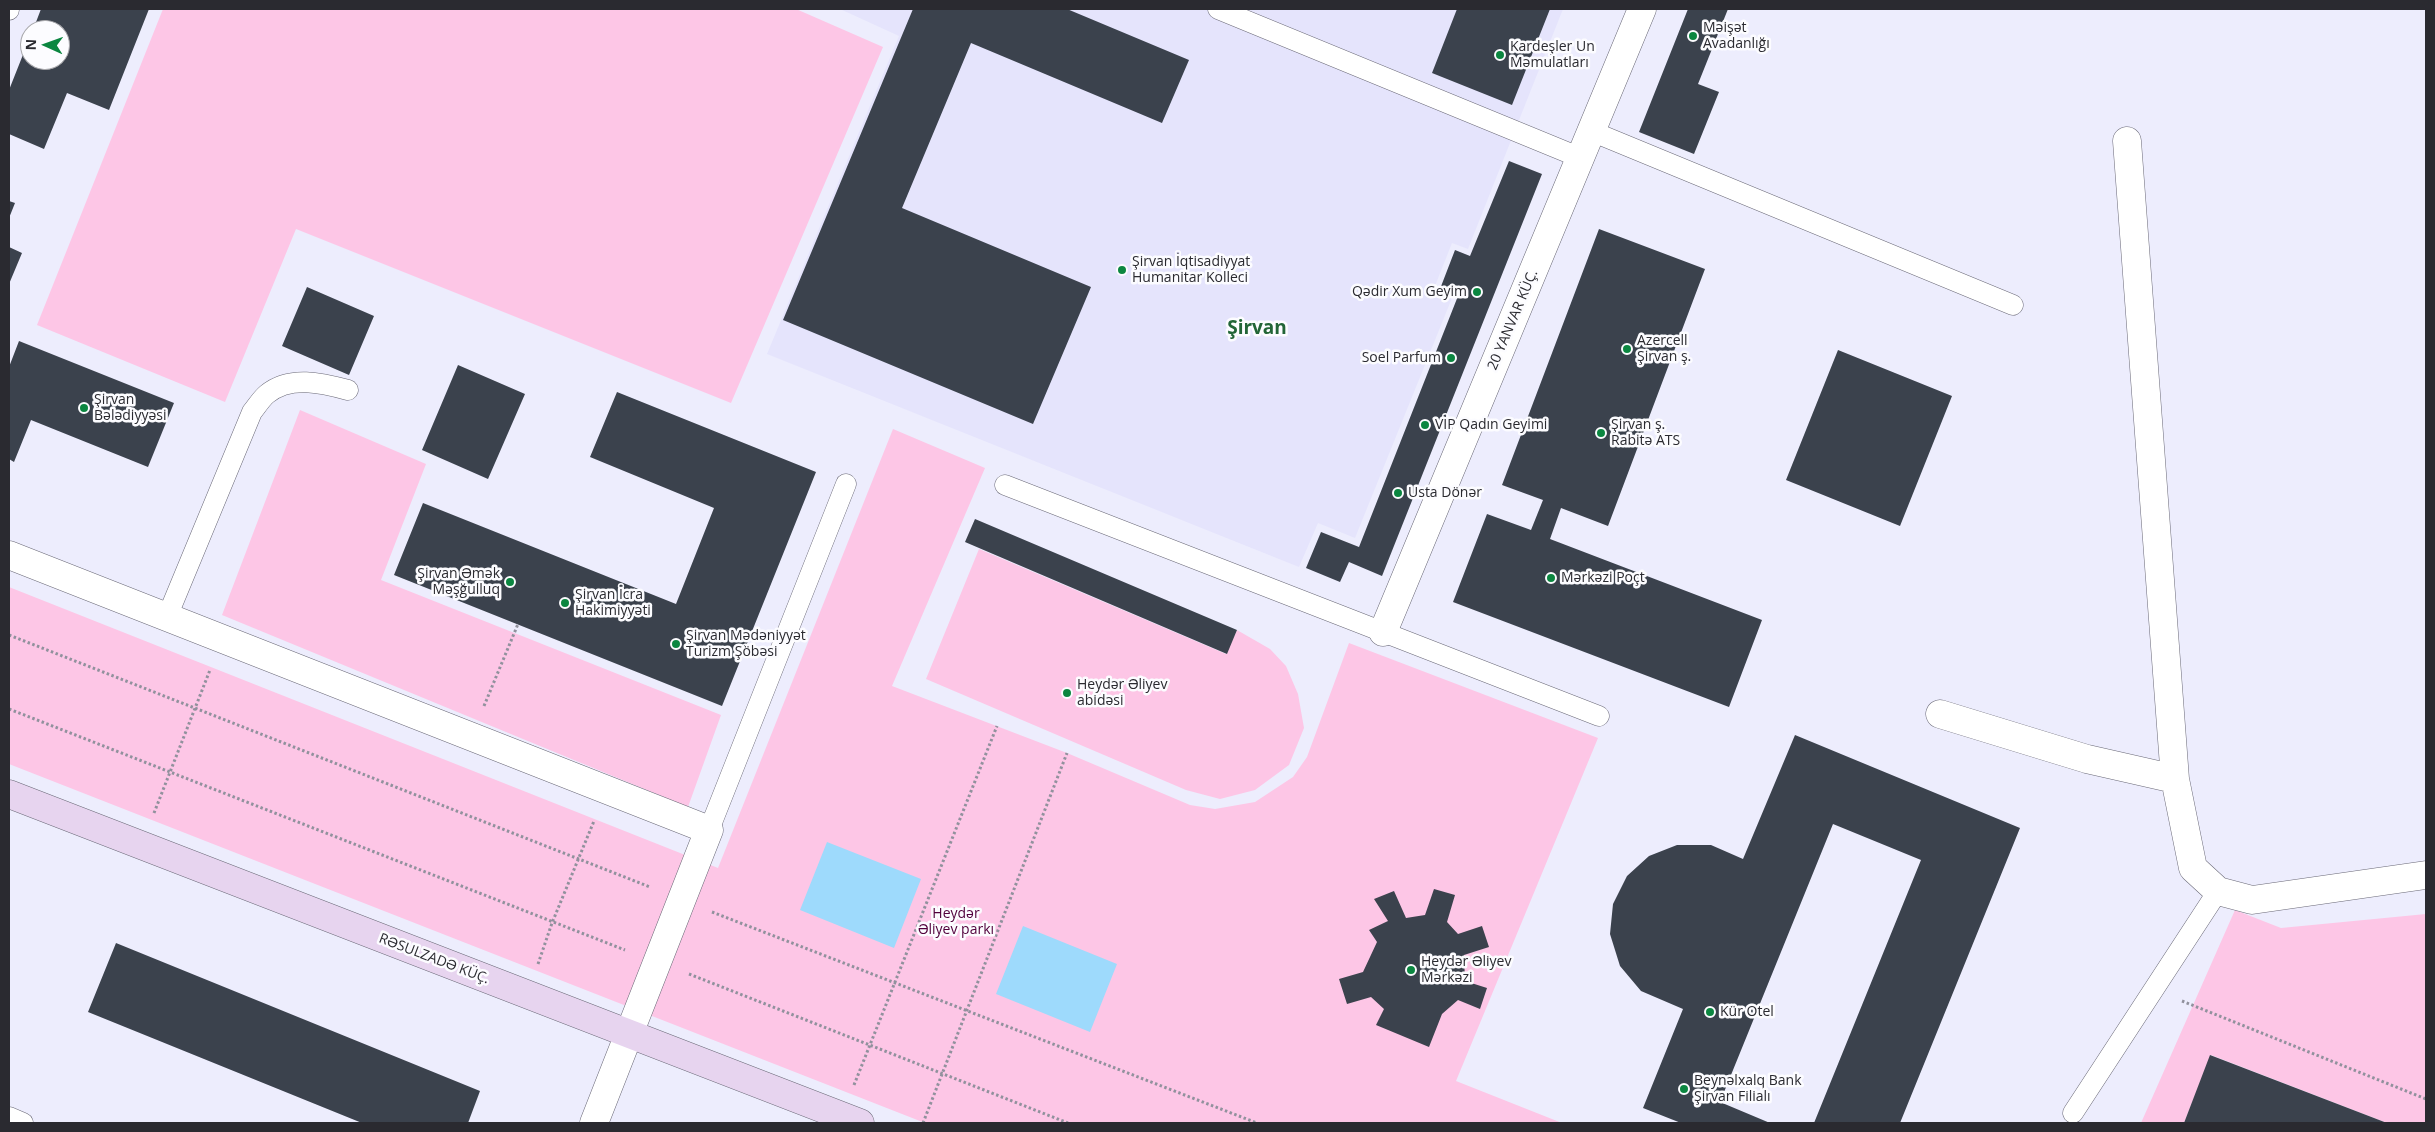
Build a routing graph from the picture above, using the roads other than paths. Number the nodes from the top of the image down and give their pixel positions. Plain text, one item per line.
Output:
1 (1218, 9) edge
2 (1642, 9) edge
3 (1591, 131) junction
4 (2127, 141) dead end
5 (1580, 158) junction
6 (2013, 305) dead end
7 (348, 390) dead end
8 (846, 484) dead end
9 (1005, 484) dead end
10 (9, 555) edge
11 (167, 617) junction
12 (1383, 632) junction
13 (1940, 714) dead end
14 (1599, 716) dead end
15 (2175, 779) junction
16 (9, 794) edge
17 (709, 830) junction
18 (2426, 875) edge
19 (2218, 891) junction
20 (629, 1035) junction
21 (2073, 1113) dead end
22 (9, 1117) edge
23 (851, 1120) edge
24 (23, 1123) edge
25 (594, 1123) edge

1 - 5 lane
2 - 3 street, 20 YANVAR KÜÇ.
3 - 5 street, 20 YANVAR KÜÇ.
3 - 6 lane
4 - 15 street
5 - 12 street, 20 YANVAR KÜÇ.
7 - 11 lane
8 - 17 lane
9 - 12 lane
10 - 11 street
11 - 17 street
12 - 14 lane
13 - 15 street
15 - 19 street
16 - 20 main road, RƏSULZADƏ KÜÇ.
17 - 20 street
18 - 19 street
19 - 21 lane
20 - 23 main road, RƏSULZADƏ KÜÇ.
20 - 25 street
22 - 24 lane

